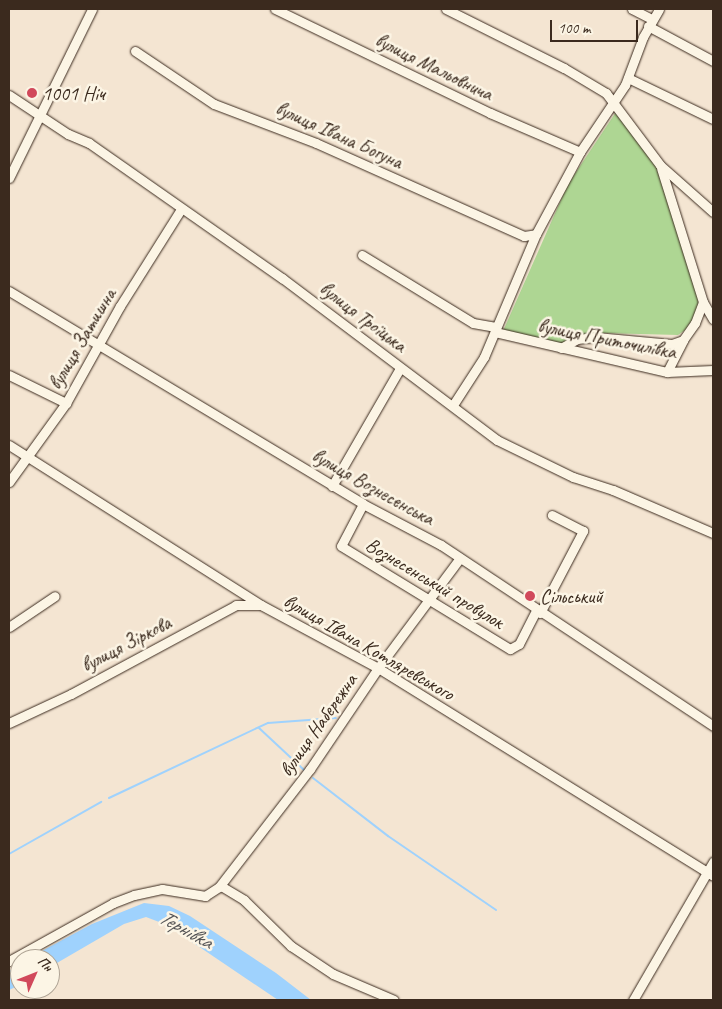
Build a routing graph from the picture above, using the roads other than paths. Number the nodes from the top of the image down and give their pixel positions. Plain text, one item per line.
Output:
1 (92, 9) edge
2 (275, 9) edge
3 (446, 9) edge
4 (632, 9) edge
5 (659, 9) edge
6 (650, 22) junction
7 (135, 51) dead end
8 (713, 61) edge
9 (628, 78) junction
10 (9, 95) edge
11 (614, 101) junction
12 (40, 114) junction
13 (713, 119) edge
14 (580, 152) junction
15 (660, 165) junction
16 (9, 178) edge
17 (181, 209) junction
18 (713, 212) edge
19 (536, 234) junction
20 (362, 255) dead end
21 (9, 291) edge
22 (702, 302) junction
23 (713, 319) edge
24 (496, 330) junction
25 (683, 340) junction
26 (99, 345) junction
27 (561, 348) junction
28 (400, 368) junction
29 (713, 370) edge
30 (667, 372) junction
31 (9, 375) edge
32 (66, 403) junction
33 (453, 405) junction
34 (9, 445) edge
35 (29, 458) junction
36 (9, 482) edge
37 (332, 486) junction
38 (363, 504) junction
39 (552, 515) dead end
40 (713, 533) edge
41 (460, 558) junction
42 (241, 592) junction
43 (55, 596) dead end
44 (431, 598) junction
45 (236, 605) junction
46 (261, 605) junction
47 (538, 612) junction
48 (9, 627) edge
49 (378, 668) junction
50 (9, 723) edge
51 (713, 726) edge
52 (713, 862) edge
53 (710, 874) edge
54 (221, 886) junction
55 (9, 961) edge
56 (394, 1000) edge
57 (634, 1000) edge

1 - 12 street
2 - 14 street, вулиця Мальовнича
3 - 11 street
4 - 6 street
5 - 6 street
6 - 8 street
6 - 9 street
7 - 19 street, вулиця Івана Богуна
9 - 11 street
9 - 13 street
10 - 12 street, вулиця Троїцька
11 - 14 street
11 - 15 street
12 - 16 street
12 - 17 street, вулиця Троїцька
14 - 19 street
15 - 18 street
15 - 22 street
17 - 26 street, вулиця Затишна
17 - 28 street, вулиця Троїцька
19 - 24 street
20 - 24 street, вулиця Приточилівка
21 - 26 street, вулиця Вознесенська
22 - 23 street
22 - 25 street
24 - 27 street, вулиця Приточилівка
24 - 33 street
25 - 27 street
25 - 30 street
26 - 32 street, вулиця Затишна
26 - 37 street, вулиця Вознесенська
27 - 30 street, вулиця Приточилівка
28 - 33 street, вулиця Троїцька
28 - 37 street
29 - 30 street, вулиця Приточилівка
31 - 32 street
32 - 35 street, вулиця Затишна
33 - 40 street, вулиця Троїцька
34 - 35 street, вулиця Івана Котляревського
35 - 36 street, вулиця Затишна
35 - 42 street, вулиця Івана Котляревського
37 - 38 street, вулиця Вознесенська
38 - 41 street, вулиця Вознесенська
38 - 44 street, Вознесенський провулок
39 - 47 street, Вознесенський провулок
41 - 44 street, вулиця Набережна
41 - 47 street, вулиця Вознесенська
42 - 45 street
42 - 46 street, вулиця Івана Котляревського
43 - 48 street
44 - 47 street, Вознесенський провулок
44 - 49 street, вулиця Набережна
45 - 46 street, вулиця Зіркова
45 - 50 street, вулиця Зіркова
46 - 49 street, вулиця Івана Котляревського
47 - 51 street, вулиця Вознесенська
49 - 53 street, вулиця Івана Котляревського
49 - 54 street, вулиця Набережна
52 - 53 street
53 - 57 street
54 - 55 street
54 - 56 street

